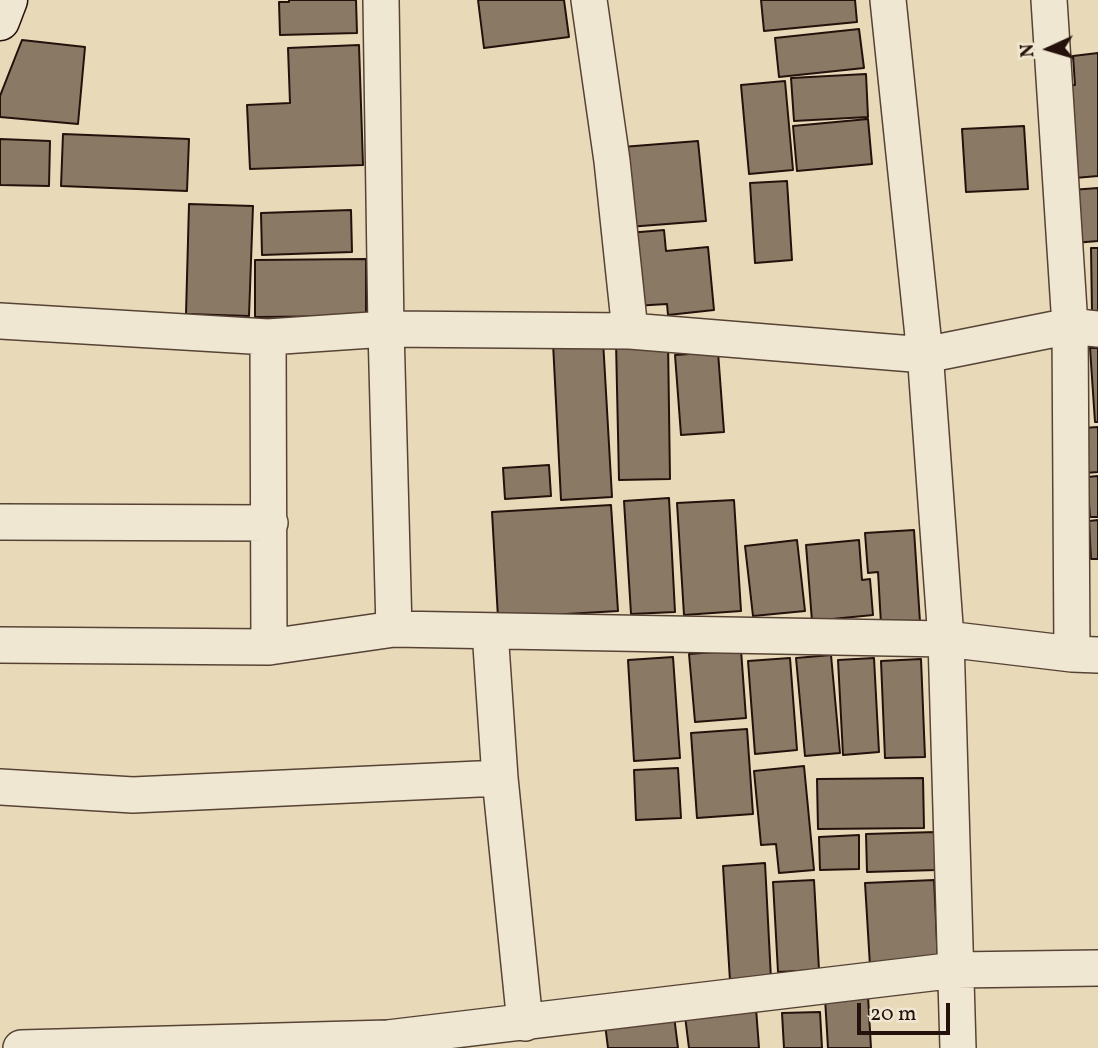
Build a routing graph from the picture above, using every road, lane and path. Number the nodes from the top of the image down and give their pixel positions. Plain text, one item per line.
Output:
1 (8, 0) edge
2 (381, 0) edge
3 (589, 0) edge
4 (888, 0) edge
5 (1049, 0) edge
6 (0, 21) edge
7 (0, 321) edge
8 (1084, 328) edge
9 (386, 329) junction
10 (630, 331) junction
11 (268, 337) junction
12 (925, 355) junction
13 (0, 522) edge
14 (270, 523) junction
15 (394, 629) junction
16 (490, 631) junction
17 (946, 639) junction
18 (0, 645) edge
19 (269, 647) junction
20 (1085, 655) edge
21 (500, 779) junction
22 (0, 787) edge
23 (1098, 968) edge
24 (957, 970) junction
25 (525, 1023) junction
26 (21, 1048) edge
27 (958, 1048) edge

1 - 6 main road
2 - 9 street
3 - 10 street
4 - 12 street
5 - 8 street
7 - 11 street
8 - 12 street
8 - 20 street
9 - 10 street
9 - 11 street
9 - 15 street
10 - 12 street
11 - 14 street
12 - 17 street
13 - 14 street
14 - 19 street
15 - 16 street
15 - 19 street
16 - 17 street
16 - 21 street
17 - 20 street
17 - 24 street
18 - 19 street
21 - 22 street
21 - 25 street
23 - 24 street
24 - 25 street
24 - 27 street
25 - 26 street

